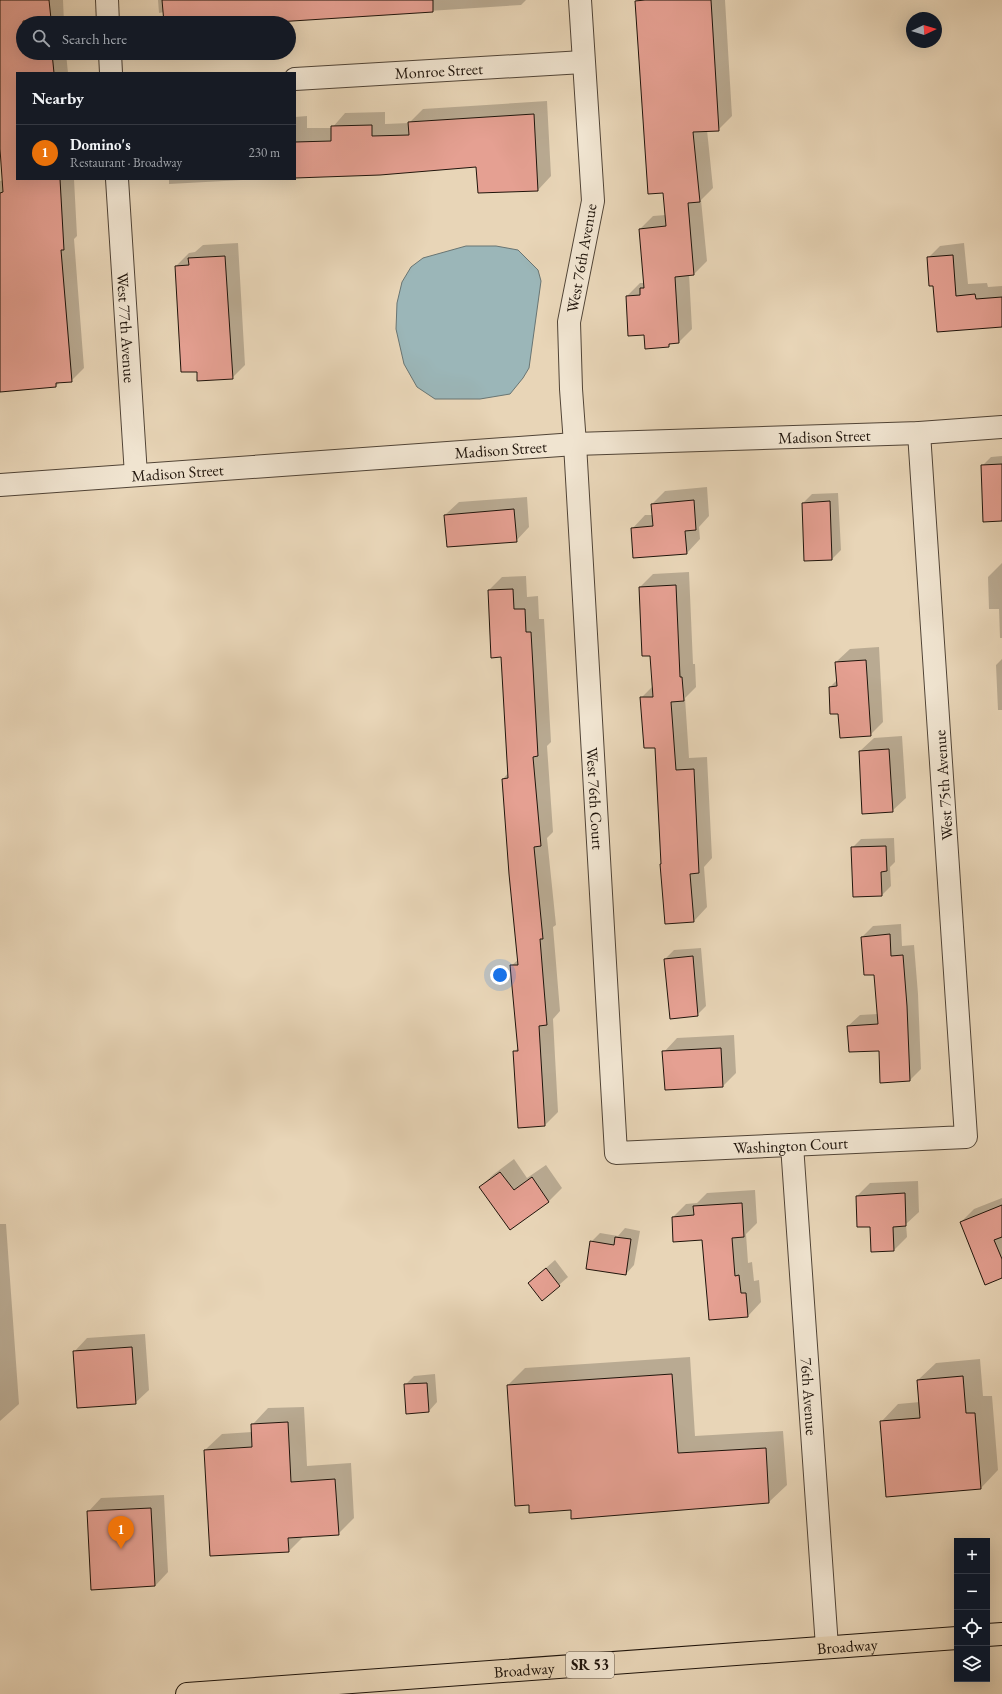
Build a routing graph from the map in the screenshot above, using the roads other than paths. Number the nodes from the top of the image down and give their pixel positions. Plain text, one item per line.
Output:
1 (106, 0) edge
2 (580, 0) edge
3 (107, 16) edge
4 (110, 60) edge
5 (583, 62) junction
6 (111, 72) edge
7 (296, 79) edge
8 (117, 180) edge
9 (1002, 427) edge
10 (920, 433) junction
11 (575, 444) junction
12 (136, 475) junction
13 (0, 485) edge
14 (966, 1137) joint
15 (792, 1145) junction
16 (616, 1153) joint
17 (1002, 1634) edge
18 (990, 1635) edge
19 (954, 1638) edge
20 (827, 1647) junction
21 (187, 1694) edge

1 - 3 street
2 - 5 street, West 76th Avenue
4 - 6 street
5 - 7 street, Monroe Street
5 - 11 street, West 76th Avenue
8 - 12 street, West 77th Avenue
9 - 10 street, Madison Street
10 - 11 street, Madison Street
10 - 14 street, West 75th Avenue
11 - 12 street, Madison Street
11 - 16 street, West 76th Court
12 - 13 street, Madison Street
14 - 15 street, Washington Court
15 - 16 street, Washington Court
15 - 20 street, 76th Avenue
17 - 18 main road
19 - 20 main road, Broadway / SR 53
20 - 21 main road, Broadway / SR 53

